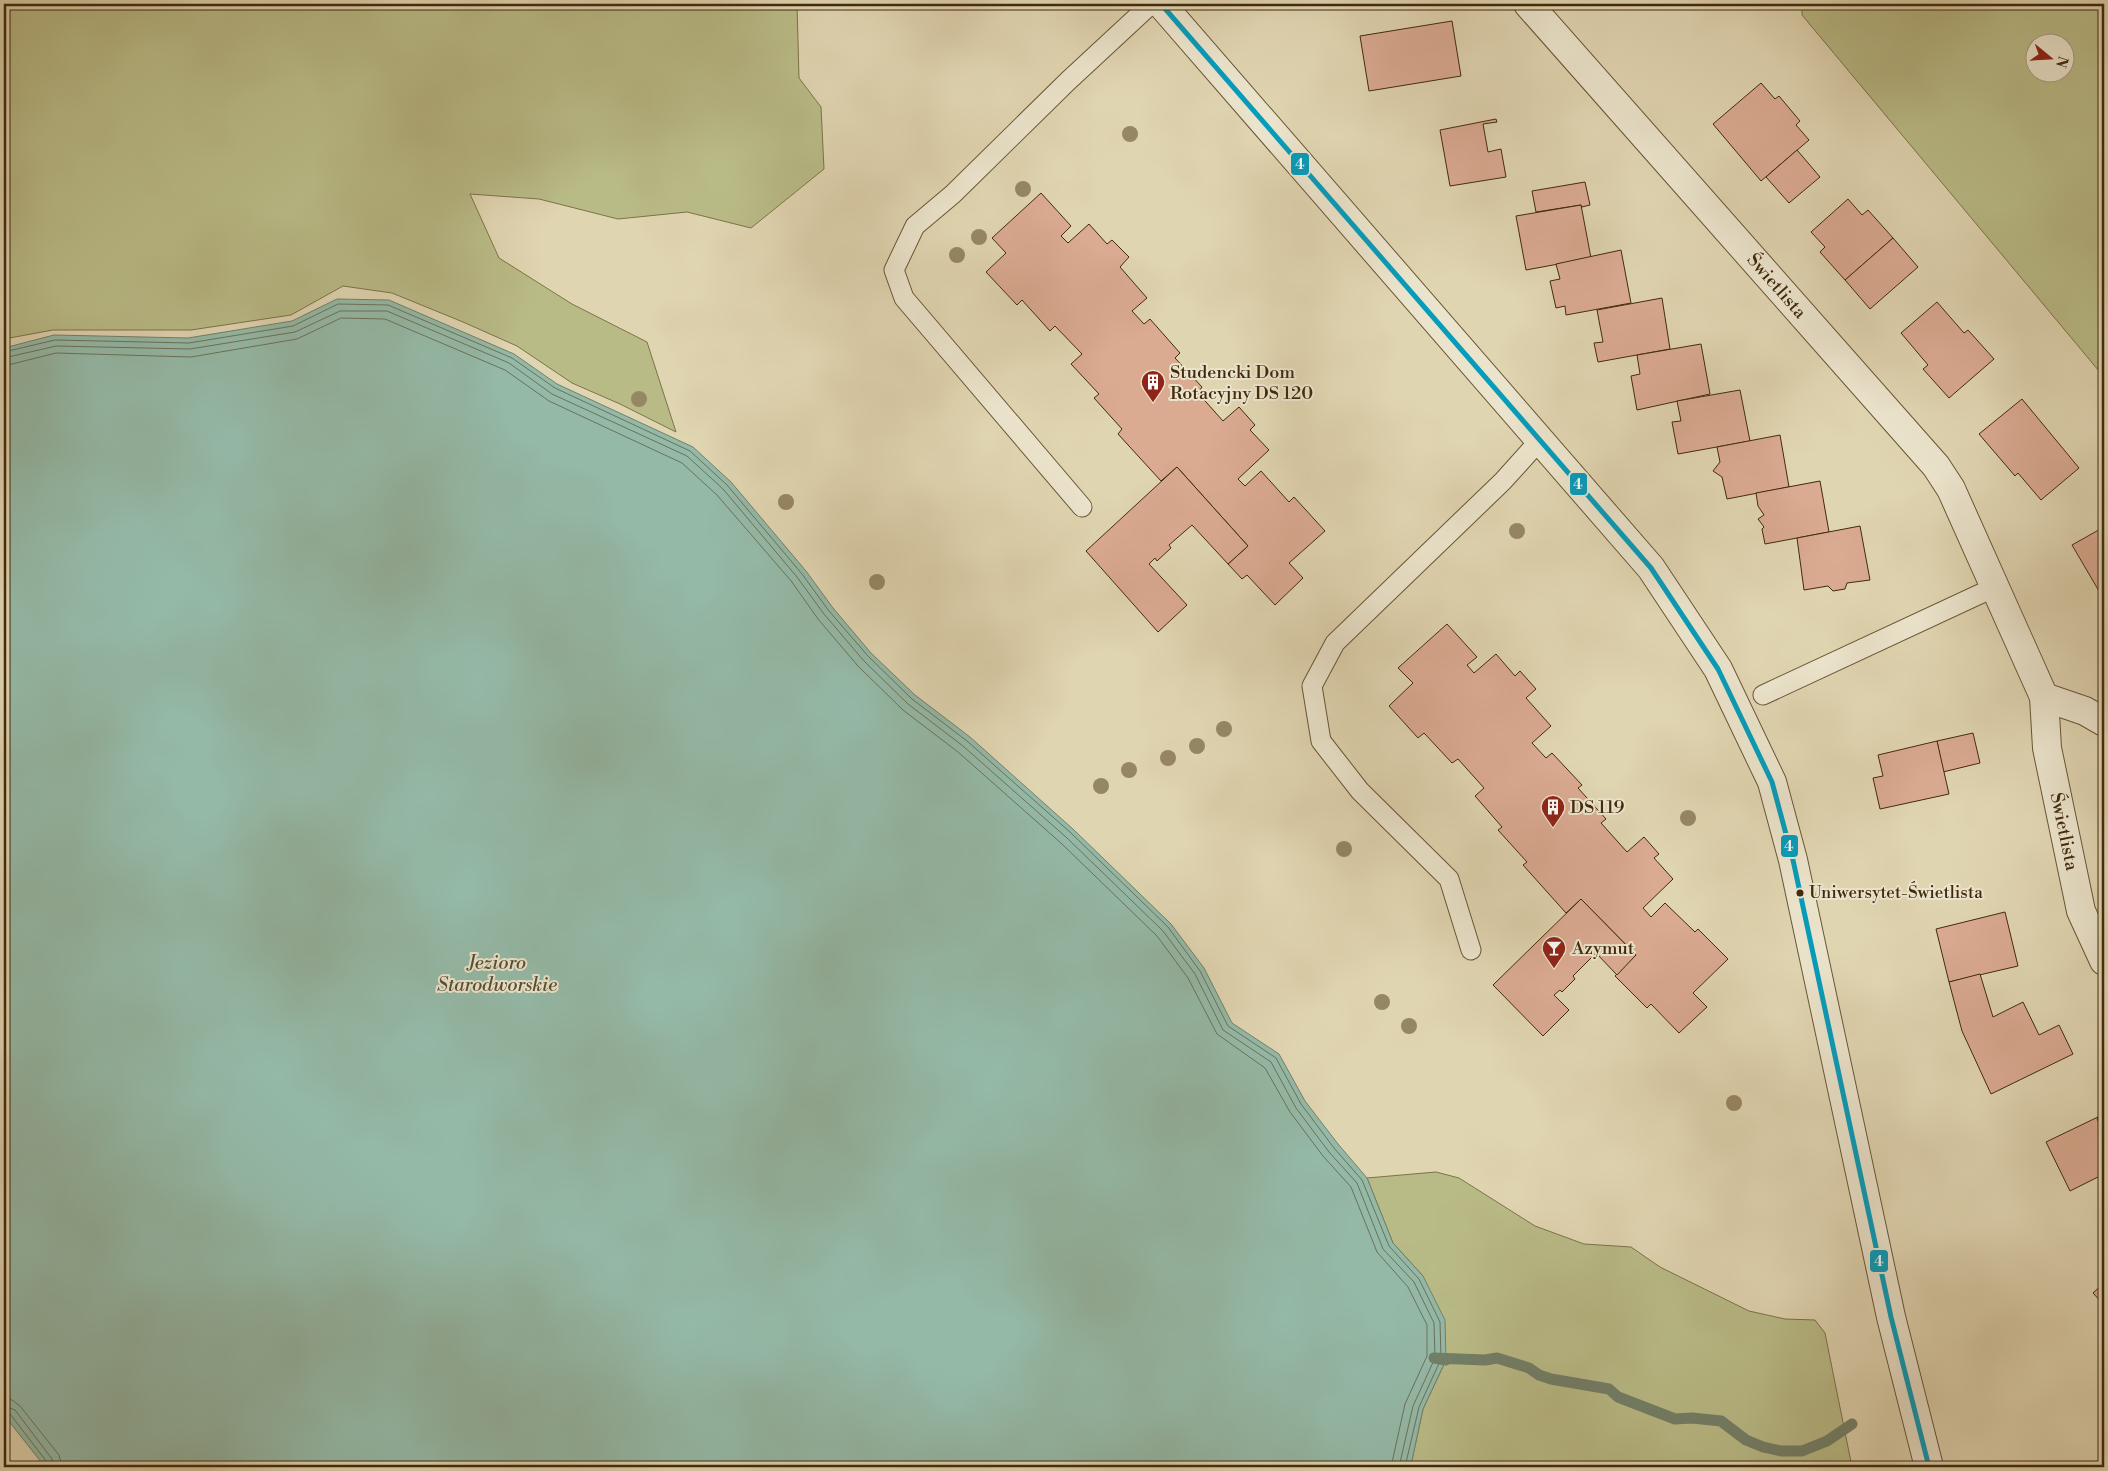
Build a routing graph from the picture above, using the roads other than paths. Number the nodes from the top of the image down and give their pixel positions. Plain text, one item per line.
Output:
1 (1152, 4) edge
2 (1161, 4) edge
3 (1528, 4) edge
4 (1540, 440) junction
5 (1082, 507) dead end
6 (1995, 587) junction
7 (1763, 695) dead end
8 (2044, 696) junction
9 (2104, 722) edge
10 (1471, 950) dead end
11 (2104, 961) edge
12 (1929, 1467) edge

1 - 5 lane
2 - 4 street
3 - 6 street, Świetlista
4 - 10 lane
4 - 12 street
6 - 7 lane
6 - 8 street, Świetlista
8 - 9 street
8 - 11 street, Świetlista

